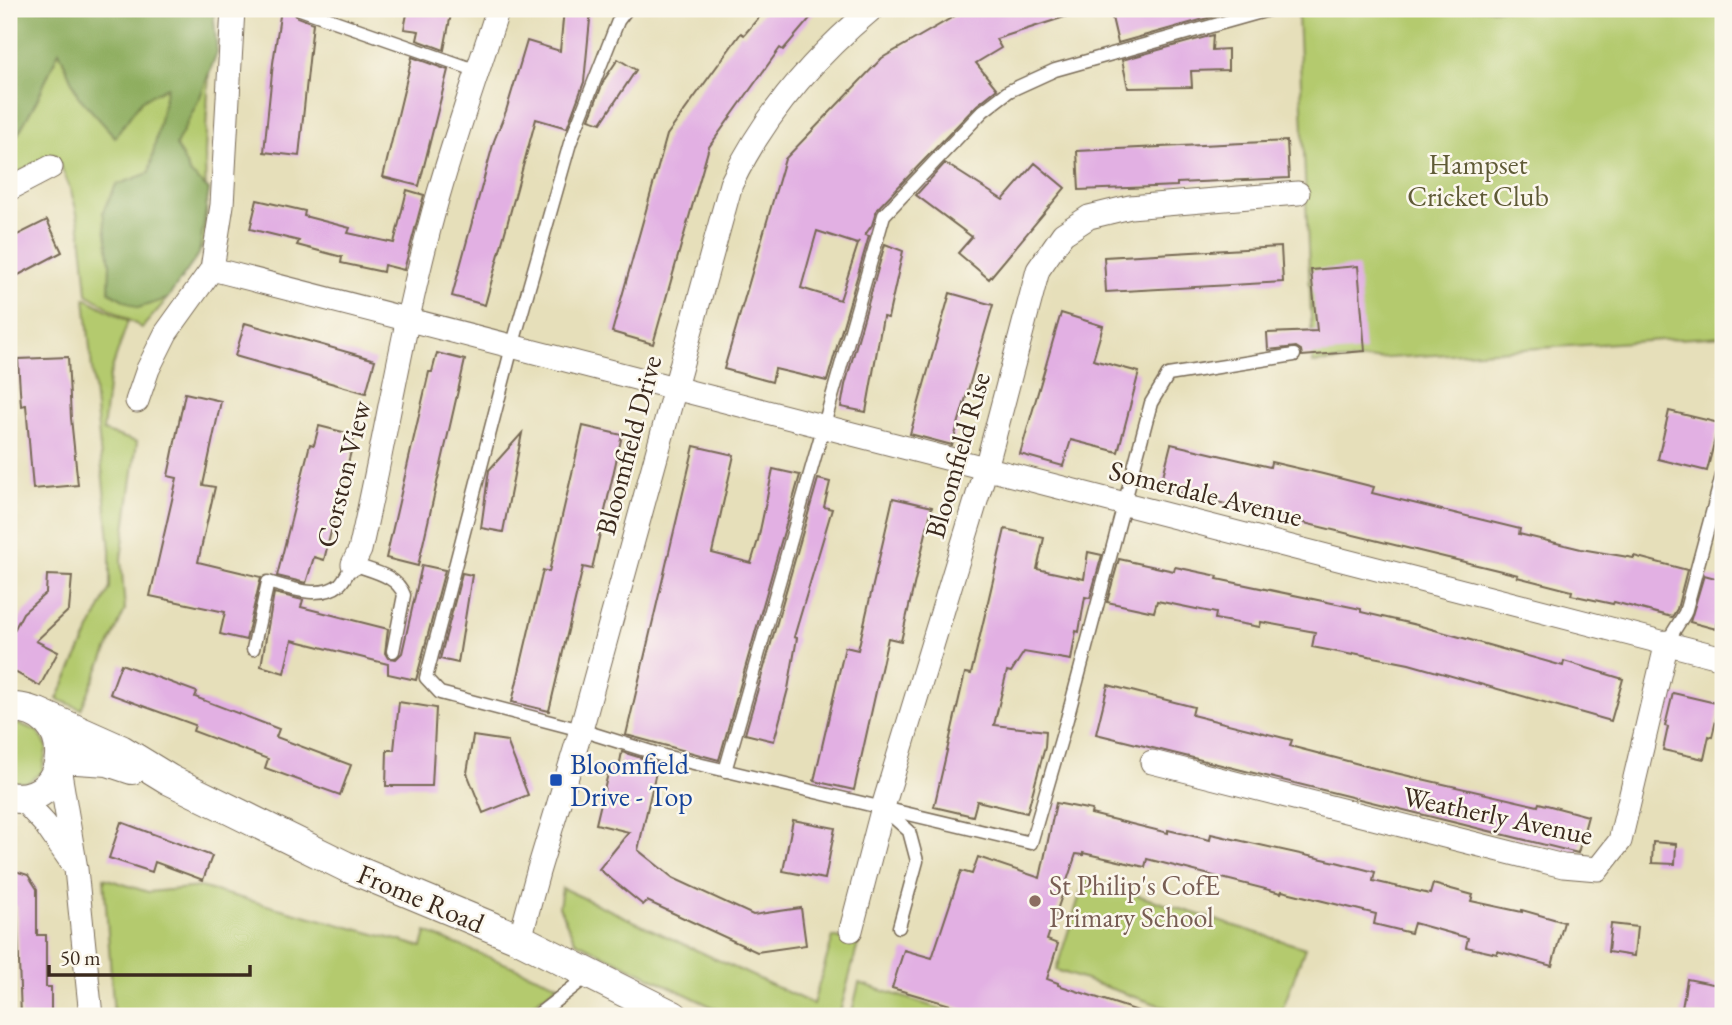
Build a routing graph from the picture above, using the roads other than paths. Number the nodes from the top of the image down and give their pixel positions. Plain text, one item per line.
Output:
1 (233, 9) edge
2 (300, 9) edge
3 (498, 9) edge
4 (627, 9) edge
5 (872, 9) edge
6 (1272, 9) edge
7 (478, 71) junction
8 (51, 167) dead end
9 (9, 189) edge
10 (1298, 193) dead end
11 (212, 269) junction
12 (408, 318) junction
13 (512, 346) junction
14 (1294, 355) dead end
15 (674, 387) junction
16 (137, 401) dead end
17 (826, 426) junction
18 (986, 468) junction
19 (1723, 472) edge
20 (1123, 502) junction
21 (353, 564) junction
22 (1667, 642) junction
23 (253, 649) dead end
24 (394, 651) dead end
25 (1723, 657) edge
26 (19, 708) edge
27 (581, 730) junction
28 (1152, 762) dead end
29 (60, 763) junction
30 (725, 771) junction
31 (170, 780) junction
32 (13, 798) edge
33 (883, 807) junction
34 (76, 869) junction
35 (899, 927) dead end
36 (851, 930) dead end
37 (520, 939) junction
38 (589, 975) junction
39 (91, 1016) edge
40 (536, 1016) edge
41 (673, 1016) edge

1 - 11 street
2 - 7 lane
3 - 7 street, Corston View
4 - 13 lane
5 - 15 street, Bloomfield Drive
6 - 17 lane
7 - 12 street, Corston View
8 - 9 street
10 - 18 street, Bloomfield Rise
11 - 12 street
11 - 16 street
12 - 13 street
12 - 21 street, Corston View
13 - 15 street
13 - 27 lane
14 - 20 lane
15 - 17 street, Somerdale Avenue
15 - 27 street, Bloomfield Drive
17 - 18 street, Somerdale Avenue
17 - 30 lane
18 - 20 street, Somerdale Avenue
18 - 33 street, Bloomfield Rise
19 - 22 lane
20 - 22 street, Somerdale Avenue
20 - 33 lane
21 - 23 lane, Corston View
21 - 24 lane
22 - 25 street, Somerdale Avenue
22 - 28 street, Weatherly Avenue
26 - 29 street
26 - 31 street, Frome Road
27 - 30 lane
27 - 37 street, Bloomfield Drive
29 - 31 street, Frome Road
29 - 32 street
29 - 34 street
30 - 33 lane
31 - 37 street, Frome Road
32 - 34 street
33 - 35 lane
33 - 36 street, Bloomfield Rise
34 - 39 street
37 - 38 street, Frome Road
38 - 40 lane
38 - 41 street, Frome Road

